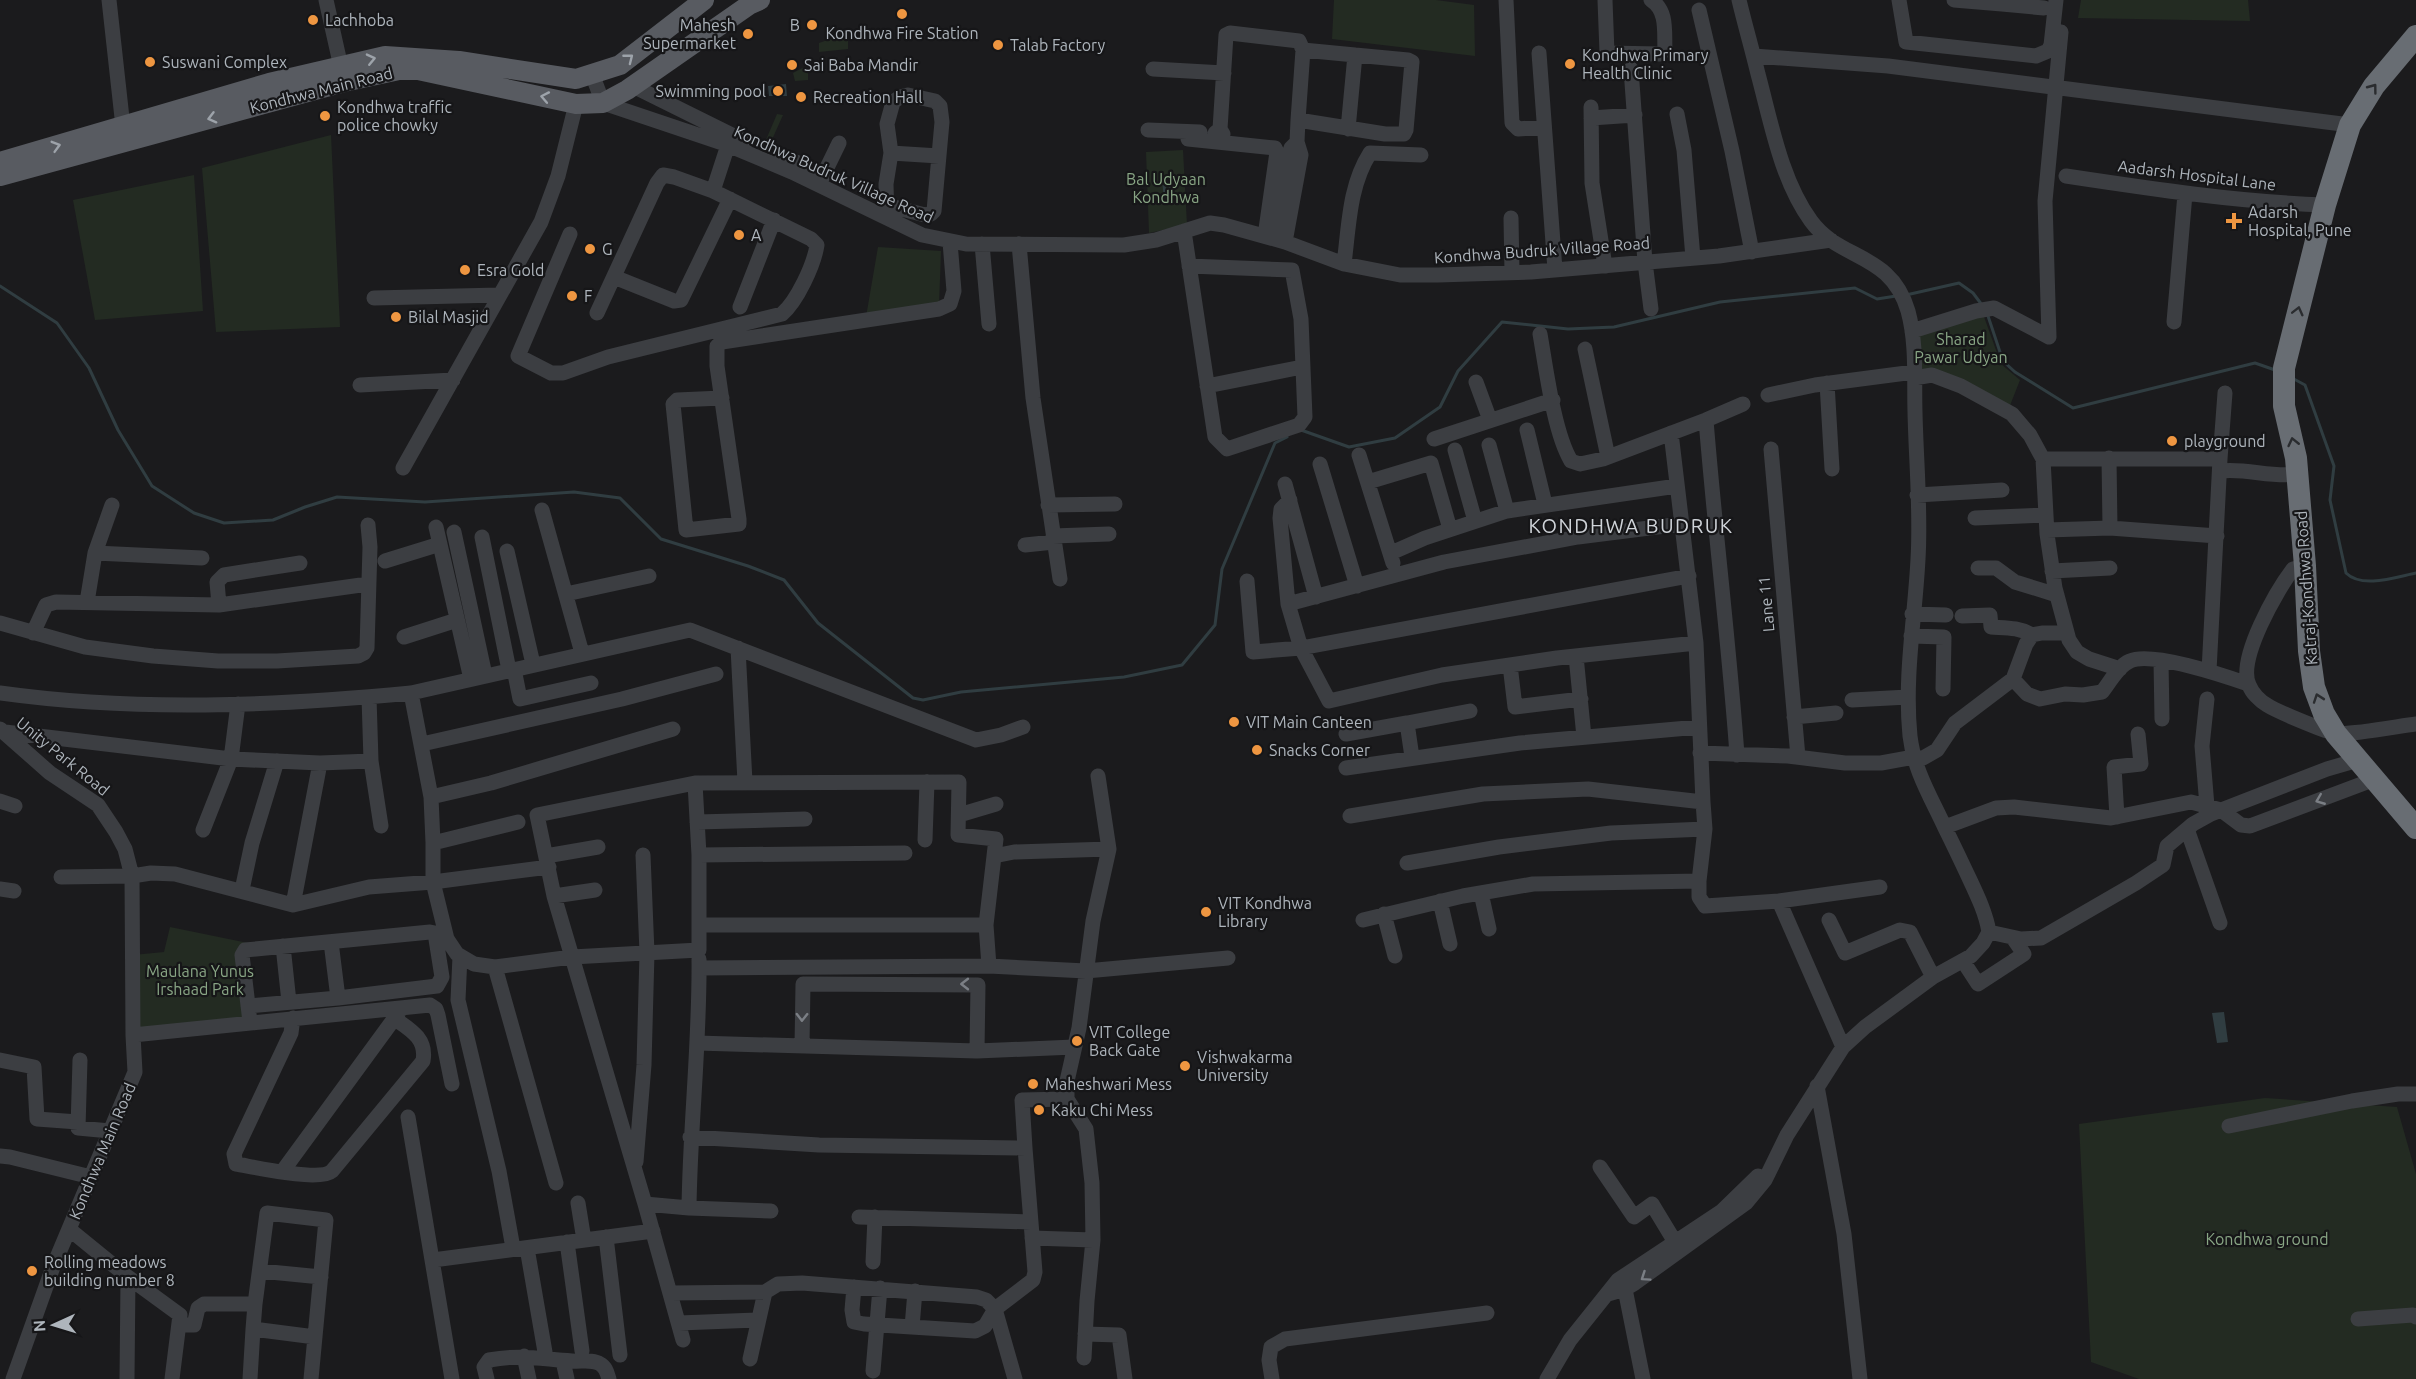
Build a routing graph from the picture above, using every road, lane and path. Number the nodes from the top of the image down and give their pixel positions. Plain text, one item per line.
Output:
1 (110, 0) edge
2 (326, 0) edge
3 (704, 0) edge
4 (1506, 0) edge
5 (1606, 0) edge
6 (1651, 0) edge
7 (1739, 0) edge
8 (1899, 0) edge
9 (1954, 0) edge
10 (751, 2) edge
11 (2002, 2) edge
12 (2050, 4) edge
13 (1699, 10) dead end
14 (2061, 32) dead end
15 (2416, 36) edge
16 (1303, 50) junction
17 (1539, 53) dead end
18 (1355, 55) junction
19 (1754, 56) junction
20 (1153, 69) dead end
21 (1631, 69) dead end
22 (1224, 73) junction
23 (342, 74) junction
24 (592, 74) junction
25 (633, 86) junction
26 (2055, 87) junction
27 (603, 103) junction
28 (576, 104) junction
29 (1677, 114) dead end
30 (1635, 115) junction
31 (1298, 120) junction
32 (2350, 125) junction
33 (1544, 127) junction
34 (1348, 129) junction
35 (1148, 130) dead end
36 (124, 135) junction
37 (1219, 135) junction
38 (1188, 139) dead end
39 (1297, 142) junction
40 (839, 143) dead end
41 (728, 145) junction
42 (891, 153) junction
43 (1421, 155) dead end
44 (939, 156) junction
45 (0, 162) edge
46 (0, 176) edge
47 (2066, 176) dead end
48 (822, 179) junction
49 (713, 191) junction
50 (2186, 194) junction
51 (730, 199) junction
52 (2325, 205) junction
53 (887, 212) junction
54 (1511, 218) dead end
55 (774, 220) junction
56 (1184, 231) junction
57 (570, 234) dead end
58 (1275, 239) junction
59 (1831, 240) junction
60 (950, 242) junction
61 (982, 244) junction
62 (1019, 244) junction
63 (1752, 252) junction
64 (1693, 258) junction
65 (1645, 262) junction
66 (1344, 264) junction
67 (1190, 266) junction
68 (1605, 266) junction
69 (1555, 270) junction
70 (1512, 273) junction
71 (614, 277) junction
72 (499, 295) junction
73 (374, 298) dead end
74 (740, 307) dead end
75 (1652, 309) dead end
76 (597, 313) dead end
77 (2174, 321) dead end
78 (989, 324) dead end
79 (1912, 331) junction
80 (1540, 334) dead end
81 (1585, 349) dead end
82 (1302, 367) junction
83 (1914, 375) junction
84 (453, 380) junction
85 (1476, 382) dead end
86 (1827, 383) junction
87 (360, 385) dead end
88 (1207, 386) junction
89 (2225, 393) dead end
90 (1768, 395) dead end
91 (722, 398) junction
92 (1553, 400) junction
93 (1743, 404) dead end
94 (1490, 420) junction
95 (1706, 420) junction
96 (1527, 430) dead end
97 (1671, 433) junction
98 (1434, 439) dead end
99 (1489, 445) dead end
100 (1771, 449) dead end
101 (1455, 450) dead end
102 (1359, 455) dead end
103 (1608, 457) junction
104 (2109, 458) junction
105 (2043, 459) junction
106 (1320, 464) dead end
107 (2221, 465) junction
108 (403, 468) dead end
109 (1832, 469) dead end
110 (2298, 474) junction
111 (1368, 482) junction
112 (1285, 484) dead end
113 (1677, 486) junction
114 (2002, 490) dead end
115 (1917, 495) junction
116 (1290, 500) junction
117 (1115, 504) dead end
118 (1545, 504) junction
119 (112, 505) dead end
120 (1048, 505) junction
121 (542, 510) dead end
122 (1507, 511) junction
123 (1975, 518) dead end
124 (1476, 521) junction
125 (2046, 522) junction
126 (1681, 524) junction
127 (368, 525) dead end
128 (436, 527) dead end
129 (2110, 528) junction
130 (1450, 530) junction
131 (454, 532) dead end
132 (1109, 534) dead end
133 (2217, 536) junction
134 (482, 537) dead end
135 (1053, 539) junction
136 (440, 544) junction
137 (1025, 545) dead end
138 (507, 551) dead end
139 (95, 553) junction
140 (1390, 553) junction
141 (202, 558) dead end
142 (385, 561) dead end
143 (300, 563) dead end
144 (2305, 566) junction
145 (1978, 568) dead end
146 (2110, 568) dead end
147 (2052, 571) junction
148 (1396, 574) junction
149 (649, 576) dead end
150 (1689, 576) junction
151 (1060, 579) dead end
152 (1247, 581) dead end
153 (368, 584) junction
154 (1357, 586) junction
155 (566, 594) junction
156 (2057, 595) junction
157 (1316, 597) junction
158 (87, 602) junction
159 (1288, 604) junction
160 (219, 605) junction
161 (1912, 614) junction
162 (1946, 615) dead end
163 (1962, 616) dead end
164 (457, 620) junction
165 (0, 622) edge
166 (33, 633) junction
167 (2066, 633) junction
168 (2031, 635) junction
169 (1911, 636) junction
170 (404, 637) dead end
171 (1696, 643) junction
172 (738, 648) junction
173 (1301, 648) junction
174 (582, 653) junction
175 (1576, 656) junction
176 (2161, 661) junction
177 (533, 664) junction
178 (1510, 665) junction
179 (511, 669) junction
180 (2120, 669) junction
181 (2209, 671) junction
182 (716, 674) dead end
183 (478, 677) junction
184 (2013, 679) junction
185 (591, 683) dead end
186 (2248, 684) junction
187 (1943, 689) dead end
188 (0, 693) edge
189 (411, 693) junction
190 (369, 697) junction
191 (1908, 697) junction
192 (1581, 699) junction
193 (2207, 699) dead end
194 (1852, 700) dead end
195 (238, 704) junction
196 (1470, 711) dead end
197 (1836, 714) dead end
198 (1794, 717) junction
199 (2163, 718) dead end
200 (1407, 723) junction
201 (2416, 724) edge
202 (1023, 727) dead end
203 (1699, 727) junction
204 (673, 729) dead end
205 (2, 730) edge
206 (1346, 734) dead end
207 (2138, 734) dead end
208 (2336, 734) junction
209 (1584, 737) junction
210 (422, 744) junction
211 (1700, 753) junction
212 (1737, 755) junction
213 (1412, 757) junction
214 (1798, 757) junction
215 (1914, 757) junction
216 (231, 759) junction
217 (2358, 760) junction
218 (277, 761) junction
219 (371, 761) junction
220 (320, 764) junction
221 (1346, 768) dead end
222 (1098, 776) dead end
223 (2374, 778) junction
224 (745, 782) junction
225 (927, 782) junction
226 (695, 783) junction
227 (431, 797) junction
228 (1703, 802) junction
229 (996, 804) dead end
230 (2214, 808) junction
231 (959, 815) junction
232 (1350, 816) dead end
233 (2117, 817) junction
234 (805, 819) dead end
235 (518, 822) dead end
236 (697, 822) junction
237 (381, 826) dead end
238 (1945, 828) junction
239 (2416, 828) edge
240 (1705, 829) junction
241 (2187, 829) junction
242 (203, 830) dead end
243 (925, 840) dead end
244 (433, 843) junction
245 (598, 847) dead end
246 (1109, 849) junction
247 (905, 853) dead end
248 (643, 855) dead end
249 (699, 855) junction
250 (994, 856) junction
251 (548, 862) junction
252 (1407, 863) dead end
253 (132, 876) junction
254 (61, 877) dead end
255 (1699, 881) junction
256 (433, 882) junction
257 (1880, 887) dead end
258 (242, 890) junction
259 (595, 890) dead end
260 (1481, 893) junction
261 (554, 896) junction
262 (1440, 901) junction
263 (1779, 901) junction
264 (293, 905) junction
265 (1384, 914) junction
266 (1363, 920) dead end
267 (1828, 920) dead end
268 (2220, 923) dead end
269 (699, 925) junction
270 (986, 925) junction
271 (1489, 929) dead end
272 (1989, 932) junction
273 (2013, 938) junction
274 (331, 942) junction
275 (1450, 944) dead end
276 (283, 946) junction
277 (699, 950) junction
278 (647, 953) junction
279 (460, 956) junction
280 (1395, 956) dead end
281 (572, 957) junction
282 (1228, 958) dead end
283 (1963, 961) junction
284 (989, 966) junction
285 (495, 967) junction
286 (699, 968) junction
287 (1086, 971) junction
288 (1934, 977) junction
289 (338, 998) junction
290 (289, 1002) junction
291 (248, 1006) junction
292 (398, 1013) junction
293 (293, 1018) junction
294 (249, 1022) junction
295 (133, 1035) junction
296 (697, 1043) junction
297 (802, 1046) junction
298 (1074, 1047) junction
299 (1843, 1047) junction
300 (977, 1051) junction
301 (0, 1060) edge
302 (80, 1060) dead end
303 (452, 1084) dead end
304 (1817, 1086) junction
305 (2416, 1094) edge
306 (1067, 1099) junction
307 (408, 1117) dead end
308 (78, 1122) junction
309 (2229, 1126) dead end
310 (110, 1131) junction
311 (1787, 1135) junction
312 (690, 1137) junction
313 (1025, 1148) junction
314 (0, 1156) edge
315 (1600, 1167) dead end
316 (636, 1171) junction
317 (282, 1172) junction
318 (91, 1177) junction
319 (556, 1183) dead end
320 (578, 1203) dead end
321 (645, 1204) junction
322 (689, 1208) junction
323 (771, 1211) dead end
324 (859, 1217) dead end
325 (875, 1217) junction
326 (69, 1229) junction
327 (1031, 1230) junction
328 (653, 1231) junction
329 (606, 1237) junction
330 (584, 1240) junction
331 (1093, 1240) junction
332 (567, 1242) junction
333 (1675, 1242) junction
334 (520, 1248) junction
335 (433, 1260) junction
336 (873, 1263) dead end
337 (260, 1271) junction
338 (128, 1277) junction
339 (321, 1277) junction
340 (1622, 1284) junction
341 (854, 1287) junction
342 (880, 1288) junction
343 (915, 1291) junction
344 (765, 1292) junction
345 (671, 1293) junction
346 (255, 1304) junction
347 (995, 1310) junction
348 (1487, 1313) dead end
349 (2416, 1317) edge
350 (2358, 1319) dead end
351 (757, 1320) junction
352 (679, 1323) junction
353 (179, 1325) junction
354 (876, 1325) junction
355 (912, 1327) junction
356 (253, 1329) junction
357 (1085, 1334) junction
358 (315, 1337) junction
359 (683, 1340) dead end
360 (582, 1351) dead end
361 (545, 1352) dead end
362 (620, 1355) dead end
363 (524, 1356) junction
364 (1084, 1358) dead end
365 (750, 1359) dead end
366 (563, 1361) junction
367 (0, 1369) edge
368 (873, 1371) dead end
369 (15, 1375) edge
370 (127, 1379) edge
371 (172, 1379) edge
372 (250, 1379) edge
373 (311, 1379) edge
374 (452, 1379) edge
375 (487, 1379) edge
376 (529, 1379) edge
377 (567, 1379) edge
378 (609, 1379) edge
379 (1015, 1379) edge
380 (1125, 1379) edge
381 (1272, 1379) edge
382 (1547, 1379) edge
383 (1643, 1379) edge
384 (1860, 1379) edge

1 - 36 street
2 - 23 street
24 -> 3 main road, Kondhwa Main Road
4 - 33 street
5 - 6 street
7 - 19 street
8 - 12 street
9 - 11 street
10 - 25 main road, Kondhwa Main Road
11 - 12 street
13 - 63 street
14 - 26 street
32 -> 15 highway
16 - 18 street
16 - 22 street
16 - 31 street
17 - 33 street
18 - 34 street
18 - 34 street
19 - 26 street
19 - 59 street
20 - 22 street
21 - 30 street
22 - 37 street
23 -> 24 main road, Kondhwa Main Road
28 -> 23 main road, Kondhwa Main Road
23 - 36 main road, Kondhwa Main Road
24 - 27 street
25 - 27 main road, Kondhwa Main Road
25 - 48 street
26 - 32 street
26 - 79 street
27 - 28 main road, Kondhwa Main Road
27 - 41 street, Kondhwa Budruk Village Road
28 - 72 street
29 - 64 street
30 - 65 street
30 - 68 street
31 - 34 street
31 - 39 street
32 - 52 highway
33 - 69 street
35 - 37 street
45 -> 36 main road, Kondhwa Main Road
36 - 46 main road, Kondhwa Main Road
37 - 38 street
37 - 39 street
37 - 58 street
39 - 58 street
40 - 48 street
41 - 48 street, Kondhwa Budruk Village Road
41 - 49 street
42 - 44 street
42 - 44 street
42 - 53 street
43 - 66 street
44 - 53 street
47 - 50 street, Aadarsh Hospital Lane
48 - 53 street, Kondhwa Budruk Village Road
49 - 51 street
49 - 71 street
50 - 52 street, Aadarsh Hospital Lane
50 - 77 street
51 - 55 street
51 - 71 street
110 -> 52 highway, Katraj-Kondhwa Road
53 - 60 street, Kondhwa Budruk Village Road
54 - 70 street
55 - 57 street
55 - 74 street
56 - 58 street, Kondhwa Budruk Village Road
56 - 62 street, Kondhwa Budruk Village Road
56 - 67 street
58 - 66 street, Kondhwa Budruk Village Road
59 - 63 street, Kondhwa Budruk Village Road
59 - 79 street
60 - 61 street, Kondhwa Budruk Village Road
60 - 91 street
61 - 62 street, Kondhwa Budruk Village Road
61 - 78 street
62 - 120 street
63 - 64 street, Kondhwa Budruk Village Road
64 - 65 street, Kondhwa Budruk Village Road
65 - 68 street, Kondhwa Budruk Village Road
65 - 75 street
66 - 70 street, Kondhwa Budruk Village Road
67 - 82 street
67 - 88 street
68 - 69 street, Kondhwa Budruk Village Road
69 - 70 street, Kondhwa Budruk Village Road
71 - 76 street
72 - 73 street
72 - 84 street
79 - 83 street
80 - 92 street
81 - 103 street
82 - 88 street
82 - 88 street
83 - 86 street
83 - 105 street
83 - 115 street
84 - 87 street
84 - 108 street
85 - 94 street
86 - 90 street
86 - 109 street
89 - 107 street
91 - 91 street
92 - 94 street
92 - 103 street
93 - 95 street
94 - 98 street
95 - 97 street
95 - 212 street
96 - 118 street
97 - 103 street
97 - 113 street
99 - 122 street
100 - 198 street, Lane 11
101 - 124 street
102 - 111 street
104 - 105 street
104 - 107 street
104 - 129 street
105 - 125 street
106 - 154 street
107 - 110 street
107 - 133 street
110 - 144 highway, Katraj-Kondhwa Road
111 - 130 street
111 - 140 street
112 - 116 street
113 - 118 street
113 - 126 street
114 - 115 street
115 - 161 street
116 - 157 street
116 - 159 street
117 - 120 street
118 - 122 street
119 - 139 street
120 - 135 street
121 - 155 street
122 - 124 street
123 - 125 street
124 - 130 street
125 - 129 street
125 - 147 street
126 - 148 street
126 - 150 street
127 - 153 street
128 - 136 street
129 - 133 street
130 - 140 street
131 - 183 street
132 - 135 street
133 - 181 street
134 - 179 street
135 - 137 street
135 - 151 street
136 - 142 street
136 - 164 street
138 - 177 street
139 - 141 street
139 - 158 street
140 - 148 street
143 - 160 street
144 - 186 street
208 -> 144 highway, Katraj-Kondhwa Road
145 - 156 street
146 - 147 street
147 - 156 street
148 - 154 street
149 - 155 street
150 - 171 street
150 - 173 street
152 - 173 street
153 - 160 street
153 - 166 street
154 - 157 street
155 - 174 street
156 - 167 street
157 - 159 street
158 - 160 street
158 - 166 street
159 - 173 street
161 - 162 street
161 - 169 street
163 - 168 street
164 - 170 street
164 - 183 street
165 - 166 street
167 - 168 street
167 - 180 street
168 - 184 street
169 - 187 street
169 - 191 street
171 - 175 street
171 - 203 street
172 - 174 street
172 - 202 street
172 - 224 street
173 - 178 street
174 - 177 street
175 - 178 street
175 - 192 street
176 - 180 street
176 - 181 street
176 - 199 street
177 - 179 street
178 - 192 street
179 - 183 street
179 - 185 street
180 - 184 street
181 - 186 street
182 - 210 street
183 - 189 street
184 - 215 street
186 - 208 street
188 - 195 street
189 - 190 street
189 - 210 street
190 - 195 street
190 - 219 street
191 - 194 street
191 - 215 street
192 - 209 street
193 - 230 street
195 - 216 street
196 - 200 street
197 - 198 street
198 - 214 street, Lane 11
200 - 206 street
200 - 213 street
201 - 208 street
203 - 209 street
203 - 211 street
204 - 227 street
205 - 216 street
205 - 253 street, Unity Park Road
207 - 233 street
208 - 217 highway, Katraj-Kondhwa Road
209 - 213 street
210 - 227 street
211 - 212 street
211 - 228 street
212 - 214 street
213 - 221 street
214 - 215 street
215 - 238 street
216 - 218 street
216 - 242 street
217 - 223 highway, Katraj-Kondhwa Road
217 - 230 street
218 - 220 street
218 - 258 street
219 - 220 street
219 - 237 street
220 - 264 street
222 - 246 street
223 -> 230 street
223 - 239 highway, Katraj-Kondhwa Road
224 - 225 street
224 - 226 street
225 - 231 street
225 - 243 street
226 - 236 street
226 - 251 street
227 - 244 street
228 - 232 street
228 - 240 street
229 - 231 street
230 - 233 street
230 - 241 street
231 - 250 street
233 - 238 street
234 - 236 street
235 - 244 street
236 - 249 street
238 - 272 street
240 - 252 street
240 - 255 street
241 - 268 street
241 - 273 street
244 - 256 street
245 - 251 street
246 - 250 street
246 - 287 street
247 - 249 street
248 - 278 street
249 - 269 street
250 - 270 street
251 - 256 street
251 - 261 street
253 - 254 street
253 - 258 street
253 - 295 street, Kondhwa Main Road
255 - 260 street
255 - 263 street
256 - 264 street
256 - 279 street
257 - 263 street
258 - 264 street
259 - 261 street
260 - 262 street
260 - 271 street
261 - 281 street
262 - 265 street
262 - 275 street
263 - 299 street
265 - 266 street
265 - 280 street
267 - 288 street
269 - 270 street
269 - 277 street
270 - 284 street
272 - 273 street
272 - 283 street
273 - 283 street
274 - 276 street
274 - 289 street
274 - 289 street
276 - 290 street
276 - 291 street
277 - 278 street
277 - 286 street
278 - 281 street
278 - 316 street
279 - 285 street
279 - 334 street
281 - 285 street
281 - 316 street
282 - 287 street
283 - 288 street
284 - 286 street
284 - 287 street
285 - 319 street
286 - 296 street
287 - 298 street
288 - 299 street
289 - 290 street
290 - 291 street
291 - 294 street
292 - 293 street
292 - 303 street
292 - 317 street
292 - 317 street
293 - 294 street
293 - 317 street
294 - 295 street
295 - 310 street, Kondhwa Main Road
296 - 297 street
296 - 312 street
297 - 300 street
300 -> 297 street
298 - 300 street
298 - 306 street
299 - 304 street
301 - 308 street
302 - 308 street
304 - 311 street
304 - 384 street
305 - 309 street
306 - 313 street
306 - 331 street
307 - 335 street
308 - 310 street
310 - 318 street, Kondhwa Main Road
311 - 333 street
311 -> 340 street
312 - 313 street
312 - 322 street
313 - 327 street
314 - 318 street
315 - 333 street
316 - 321 street
318 - 326 street, Kondhwa Main Road
320 - 330 street
321 - 322 street
321 - 328 street
322 - 323 street
324 - 325 street
325 - 327 street
325 - 336 street
326 - 338 street
326 - 369 street, Kondhwa Main Road
327 - 331 street
327 - 347 street
328 - 329 street
328 - 345 street
329 - 330 street
329 - 362 street
330 - 332 street
331 - 357 street
332 - 334 street
332 - 360 street
333 - 340 street
334 - 335 street
334 - 361 street
335 - 374 street
337 - 339 street
337 - 339 street
337 - 346 street
338 - 353 street
338 - 370 street
339 - 358 street
340 - 382 street
340 - 383 street
341 - 342 street
341 - 344 street
341 - 354 street
342 - 343 street
342 - 354 street
343 - 347 street
343 - 355 street
344 - 345 street
344 - 351 street
345 - 352 street
346 - 353 street
346 - 356 street
347 - 355 street
347 - 379 street
348 - 381 street
349 - 350 street
351 - 352 street
351 - 365 street
352 - 359 street
353 - 371 street
354 - 355 street
354 - 368 street
356 - 358 street
356 - 372 street
357 - 364 street
357 - 380 street
358 - 373 street
363 - 366 street
363 - 375 street
363 - 376 street
366 - 377 street
366 - 378 street
367 - 369 street

